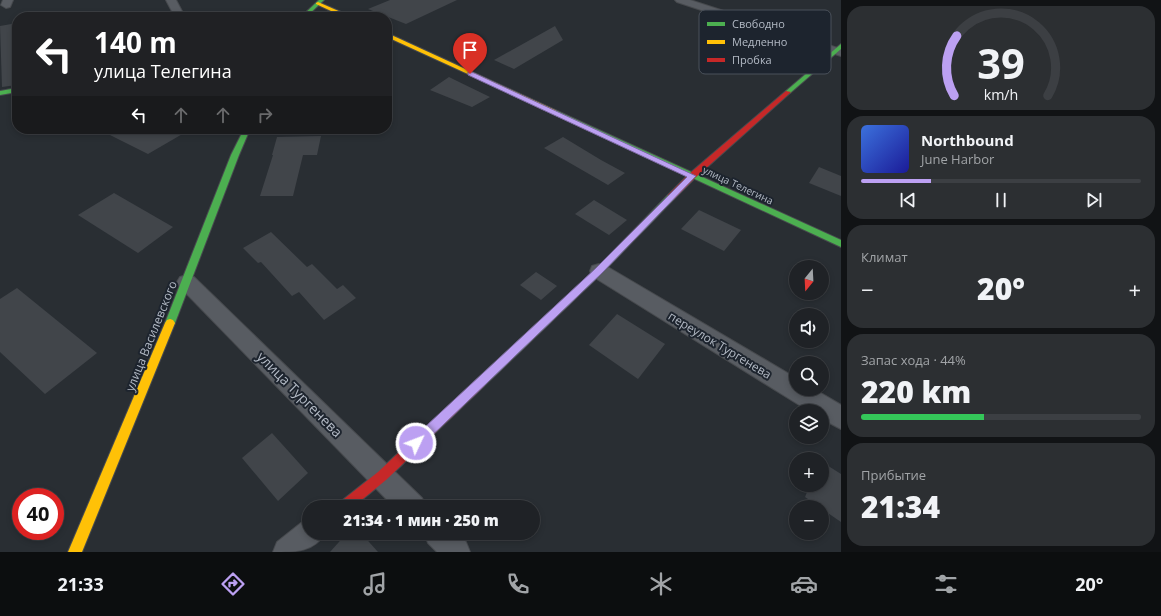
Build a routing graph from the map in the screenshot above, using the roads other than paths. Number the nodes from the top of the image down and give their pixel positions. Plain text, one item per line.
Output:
1 (171, 0) edge
2 (680, 0) edge
3 (320, 2) edge
4 (712, 10) edge
5 (177, 12) edge
6 (308, 12) edge
7 (339, 12) edge
8 (392, 37) edge
9 (839, 50) edge
10 (831, 57) edge
11 (811, 74) edge
12 (12, 91) edge
13 (0, 93) edge
14 (245, 134) edge
15 (692, 176) junction
16 (841, 244) edge
17 (599, 271) junction
18 (187, 282) junction
19 (841, 418) edge
20 (382, 476) junction
21 (352, 500) edge
22 (406, 500) edge
23 (302, 540) edge
24 (445, 540) edge
25 (75, 552) edge
26 (287, 552) edge
27 (456, 552) edge

1 - 5 street
2 - 4 street
3 - 6 street
3 - 7 street
8 - 15 street, улица Телегина
9 - 10 street
11 - 15 street
12 - 13 street
14 - 18 street, улица Василевского
15 - 16 street, улица Телегина
15 - 17 street
17 - 19 street, переулок Тургенева
17 - 20 street
18 - 20 street, улица Тургенева
18 - 25 street, улица Василевского
20 - 21 street
20 - 22 street, улица Тургенева
23 - 26 street
24 - 27 street

